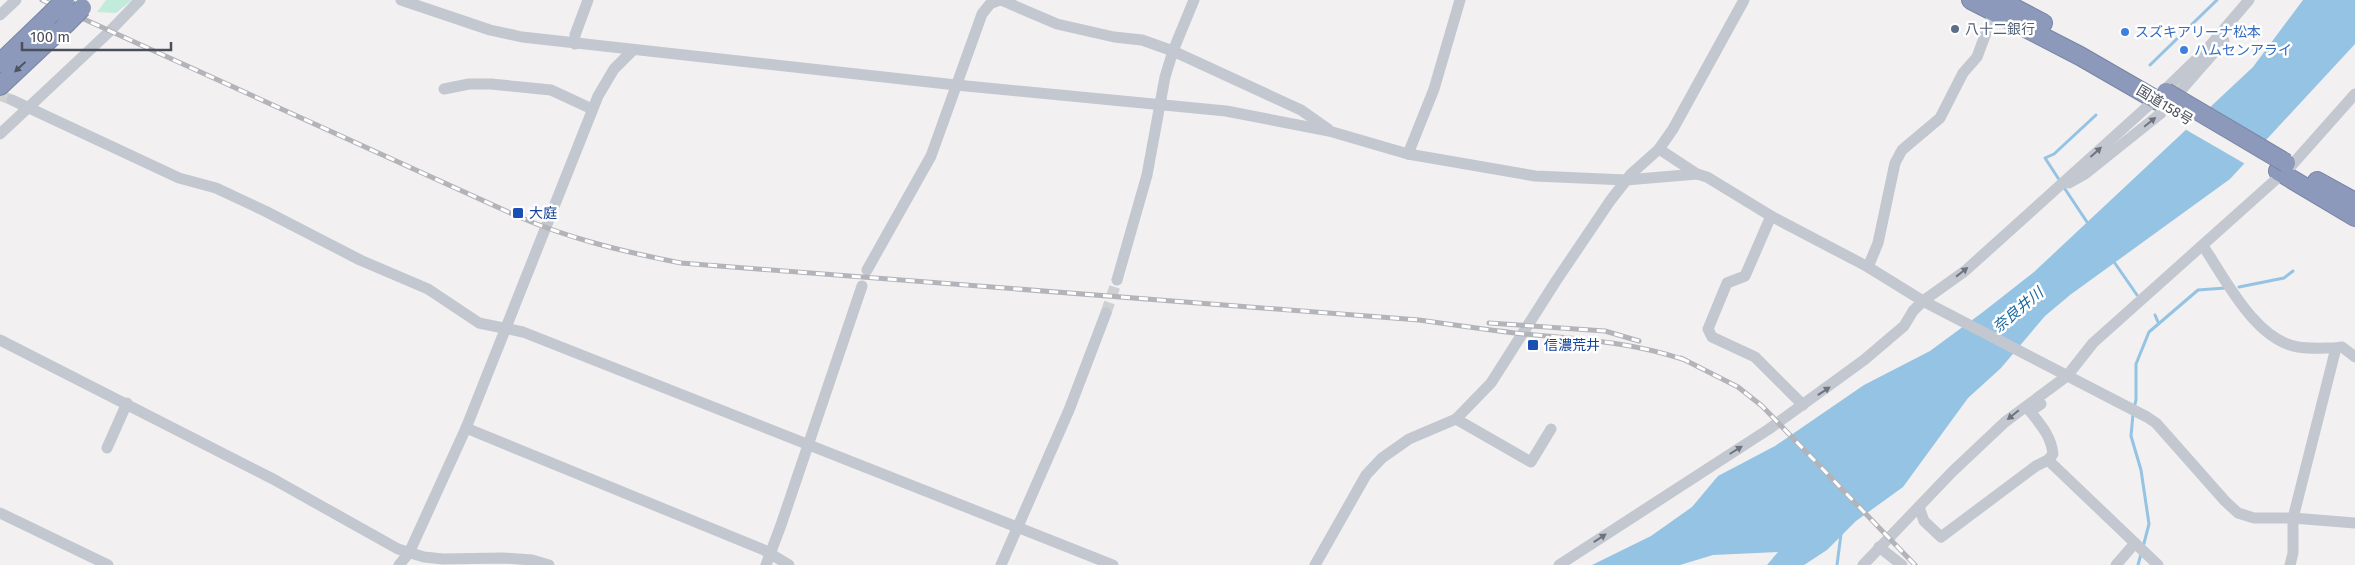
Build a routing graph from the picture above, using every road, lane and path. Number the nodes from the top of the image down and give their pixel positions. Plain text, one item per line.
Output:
1 (16, 0) edge
2 (65, 0) edge
3 (140, 0) edge
4 (401, 0) edge
5 (588, 0) edge
6 (1001, 0) edge
7 (1194, 0) edge
8 (1460, 0) edge
9 (1744, 0) edge
10 (1971, 0) edge
11 (2250, 0) edge
12 (86, 4) edge
13 (2005, 6) edge
14 (0, 15) edge
15 (575, 44) junction
16 (632, 51) junction
17 (1173, 51) junction
18 (0, 63) edge
19 (956, 85) junction
20 (0, 86) edge
21 (444, 89) dead end
22 (2355, 94) edge
23 (2160, 96) junction
24 (12, 100) tunnel mouth
25 (1160, 103) junction
26 (29, 109) junction
27 (592, 109) junction
28 (1329, 131) junction
29 (0, 134) edge
30 (1659, 149) junction
31 (1408, 154) junction
32 (2284, 169) junction
33 (1697, 174) junction
34 (1626, 180) junction
35 (2054, 191) junction
36 (2355, 202) edge
37 (1771, 216) junction
38 (2355, 217) edge
39 (2203, 246) junction
40 (1864, 265) junction
41 (867, 270) dead end
42 (1117, 280) tunnel mouth
43 (862, 286) dead end
44 (1928, 303) junction
45 (1106, 313) tunnel mouth
46 (505, 329) junction
47 (0, 340) edge
48 (2336, 348) junction
49 (2355, 357) edge
50 (2063, 374) junction
51 (2046, 400) dead end
52 (127, 403) junction
53 (1802, 405) junction
54 (1456, 419) junction
55 (466, 428) junction
56 (1551, 429) dead end
57 (808, 445) junction
58 (107, 448) dead end
59 (2048, 460) junction
60 (1918, 507) junction
61 (0, 513) edge
62 (2293, 518) junction
63 (2355, 523) edge
64 (1018, 528) junction
65 (2135, 543) junction
66 (1879, 547) junction
67 (408, 553) junction
68 (771, 554) junction
69 (108, 565) edge
70 (399, 565) edge
71 (549, 565) edge
72 (766, 565) edge
73 (789, 565) edge
74 (1001, 565) edge
75 (1112, 565) edge
76 (1315, 565) edge
77 (1559, 565) edge
78 (1863, 565) edge
79 (1902, 565) edge
80 (2116, 565) edge
81 (2158, 565) edge
82 (2290, 565) edge

1 - 14 street
2 - 18 highway, bridge
3 - 26 street
4 - 15 street
5 - 15 street
6 - 17 street
6 - 19 street
7 - 17 street
8 - 31 street
9 - 30 street
10 - 13 highway, 国道158号
11 - 23 street
35 -> 11 street
12 -> 20 highway, bridge
13 - 23 highway, 国道158号
13 - 40 street
15 - 16 street
16 - 19 street
16 - 27 street
17 - 25 street
17 - 28 street
19 - 25 street
19 - 41 street
21 - 27 street
22 - 32 street
23 - 32 highway, 国道158号, bridge
35 -> 23 street
24 - 26 street
25 - 28 street
25 - 42 street
26 - 29 street
26 - 46 street
27 - 46 street
28 - 31 street
30 - 33 street
30 - 34 street
31 - 34 street
32 - 36 highway, 国道158号
32 - 38 highway, 国道158号
32 - 39 street
33 - 34 street
33 - 37 street
34 - 54 street
44 -> 35 street
37 - 40 street
37 - 53 street
39 - 48 street
39 - 50 street
40 - 44 street
43 - 57 street
44 - 50 street
53 -> 44 street
45 - 64 street
46 - 55 street
46 - 57 street
47 - 52 street
48 - 49 street
48 - 62 street
50 -> 60 street
50 - 62 street
51 - 59 street
52 - 58 street
52 - 67 street
77 -> 53 street
54 - 56 street
54 - 76 street
55 - 67 street
55 - 68 street
57 - 64 street
57 - 68 street
59 - 60 street
59 - 65 street
60 - 66 street
61 - 69 street
62 - 63 street
62 - 82 street
64 - 74 street
64 - 75 street
65 - 80 street
65 - 81 street
66 - 78 street
66 - 79 street
67 - 70 street
67 - 71 street
68 - 72 street
68 - 73 street

